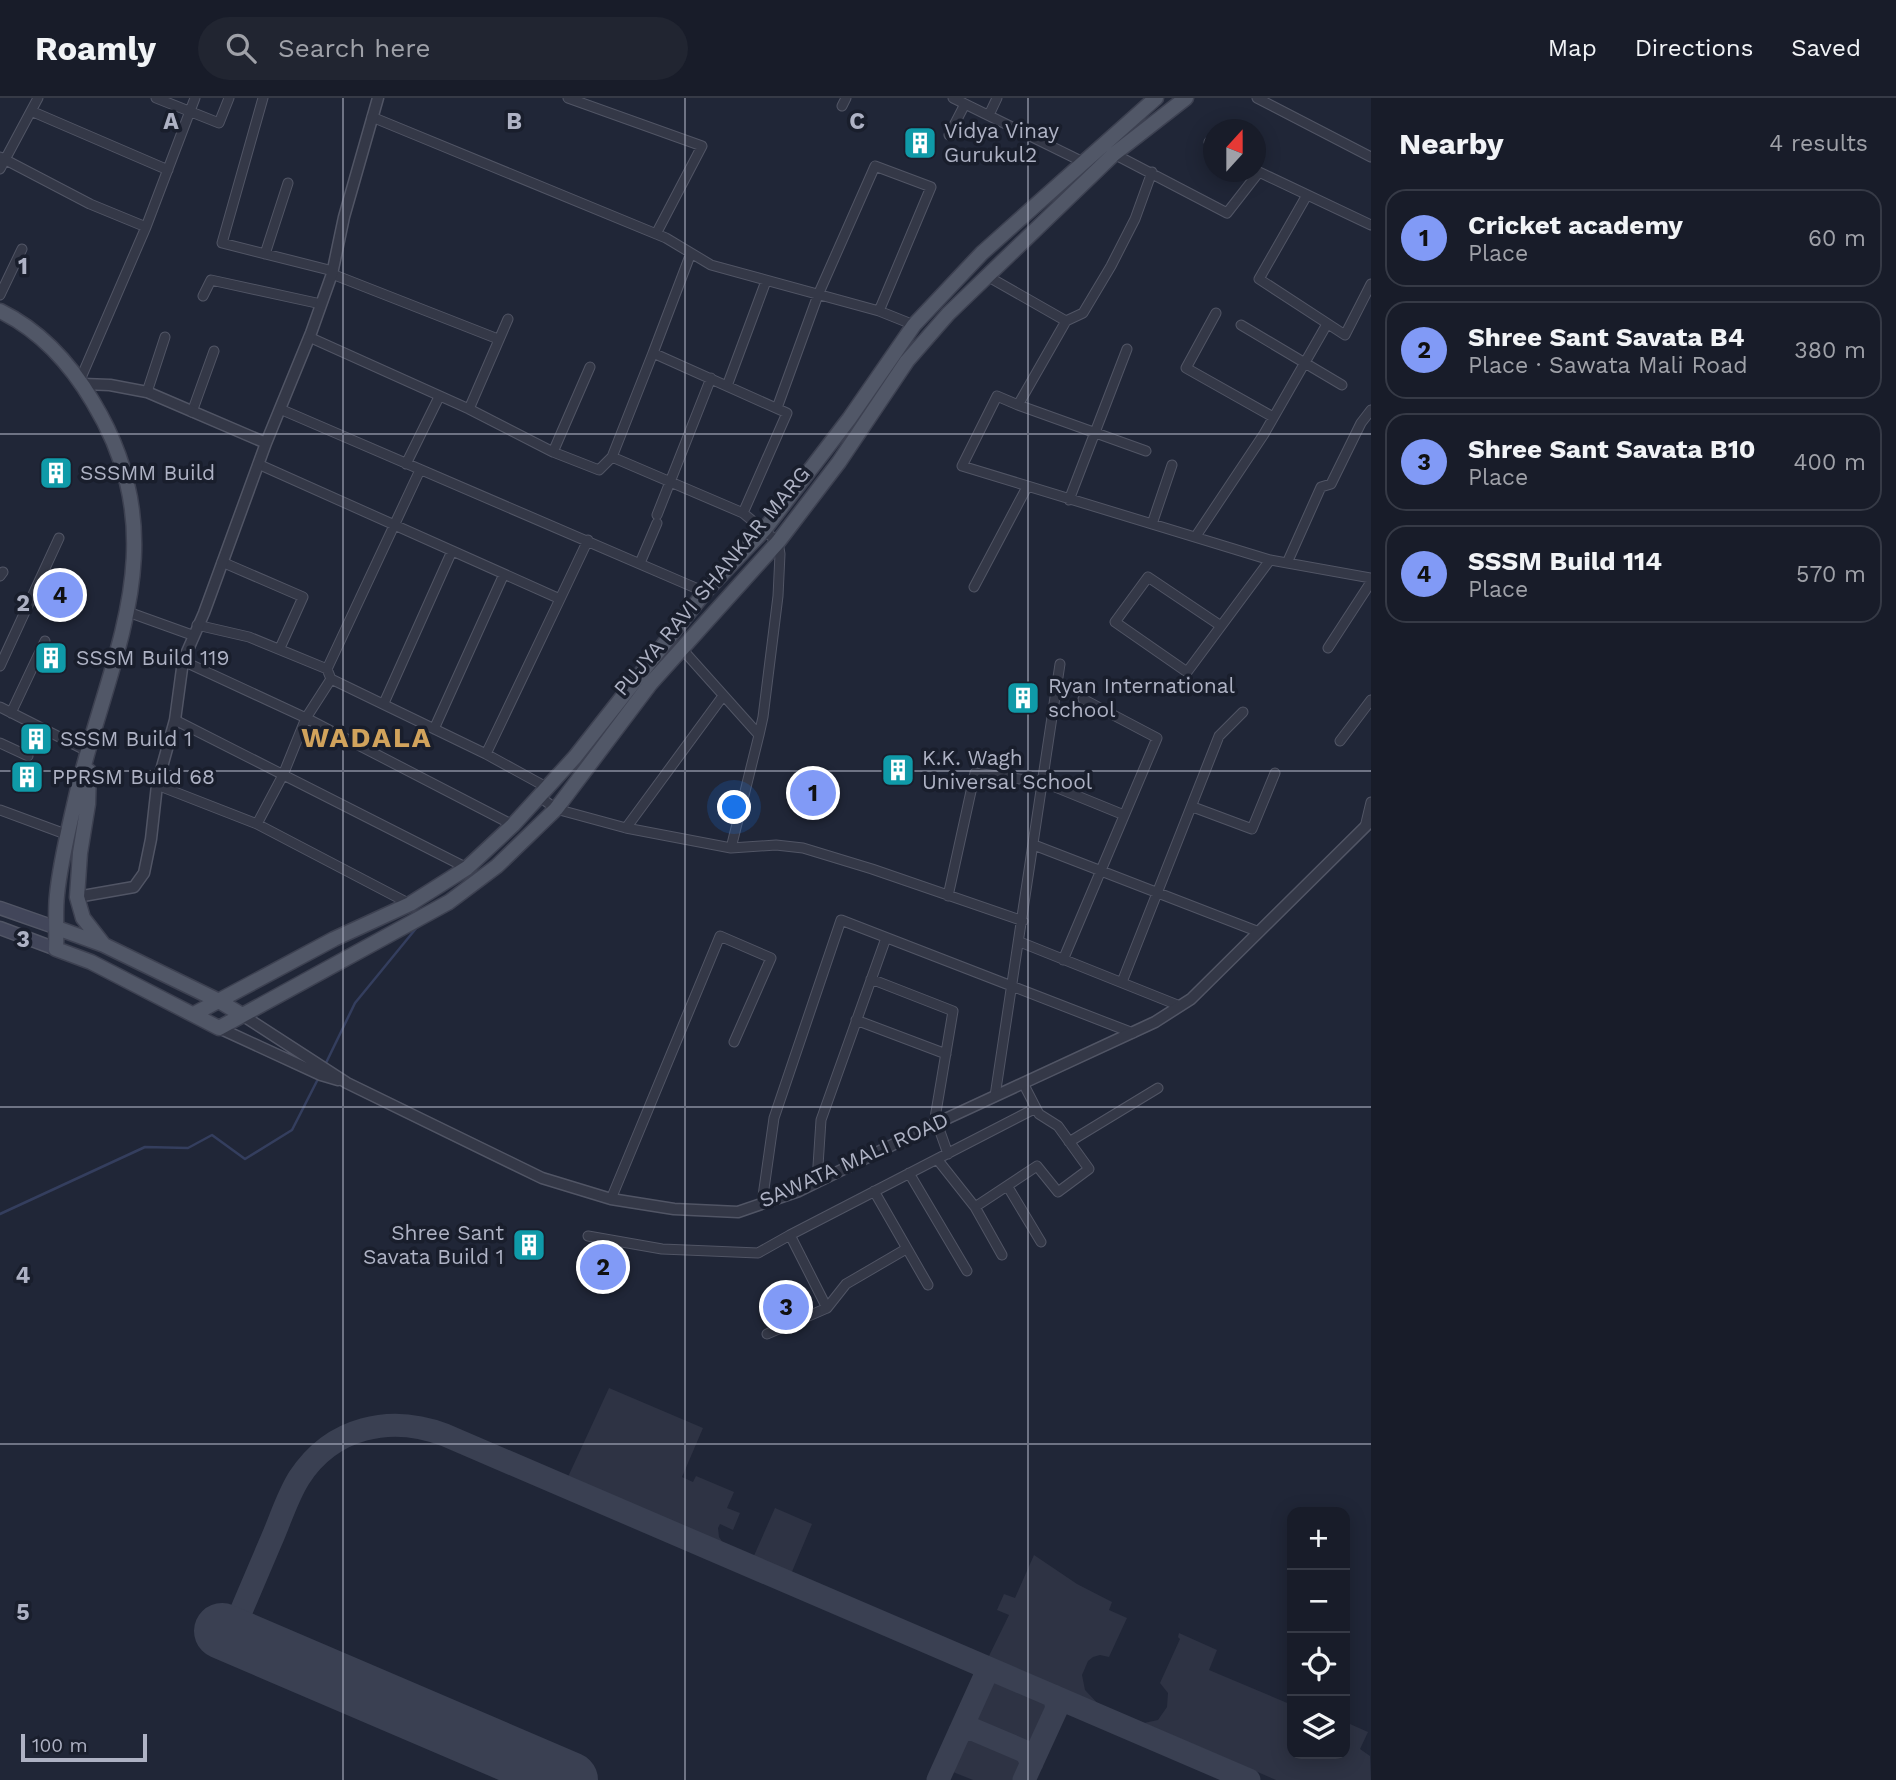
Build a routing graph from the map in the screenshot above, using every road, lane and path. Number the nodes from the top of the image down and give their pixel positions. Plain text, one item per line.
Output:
1 (38, 98) edge
2 (156, 98) edge
3 (195, 98) edge
4 (229, 98) edge
5 (264, 98) edge
6 (378, 98) edge
7 (568, 98) edge
8 (953, 98) edge
9 (997, 98) edge
10 (1156, 98) edge
11 (1186, 98) edge
12 (1257, 98) edge
13 (965, 104) junction
14 (31, 111) junction
15 (190, 112) junction
16 (989, 116) junction
17 (372, 117) junction
18 (949, 135) dead end
19 (1097, 150) junction
20 (1371, 157) edge
21 (3, 158) edge
22 (1111, 158) junction
23 (1083, 162) junction
24 (0, 169) edge
25 (168, 170) junction
26 (1152, 172) junction
27 (1266, 175) edge
28 (1249, 182) edge
29 (288, 183) dead end
30 (1307, 195) junction
31 (1371, 225) edge
32 (146, 227) junction
33 (656, 234) junction
34 (22, 249) dead end
35 (691, 253) junction
36 (265, 254) junction
37 (332, 272) junction
38 (987, 276) junction
39 (766, 281) junction
40 (1371, 284) edge
41 (0, 295) edge
42 (818, 295) junction
43 (203, 296) dead end
44 (321, 304) junction
45 (0, 311) edge
46 (879, 311) junction
47 (1216, 313) dead end
48 (508, 319) dead end
49 (1066, 321) junction
50 (1327, 324) junction
51 (914, 325) junction
52 (1241, 325) dead end
53 (165, 337) dead end
54 (309, 337) junction
55 (498, 339) junction
56 (1127, 349) dead end
57 (214, 351) dead end
58 (653, 353) junction
59 (1304, 364) junction
60 (590, 367) dead end
61 (711, 379) junction
62 (81, 382) junction
63 (1342, 385) dead end
64 (727, 386) junction
65 (147, 391) junction
66 (439, 397) junction
67 (1018, 405) junction
68 (777, 408) junction
69 (280, 409) junction
70 (469, 409) junction
71 (192, 412) junction
72 (1370, 414) edge
73 (1273, 418) junction
74 (1096, 434) junction
75 (266, 443) junction
76 (1146, 451) dead end
77 (553, 452) junction
78 (612, 457) junction
79 (258, 464) junction
80 (406, 464) junction
81 (1172, 465) dead end
82 (420, 470) junction
83 (669, 481) junction
84 (1027, 487) junction
85 (1069, 500) junction
86 (743, 513) junction
87 (1152, 524) junction
88 (395, 525) junction
89 (764, 530) junction
90 (1196, 536) junction
91 (59, 538) dead end
92 (587, 540) junction
93 (778, 542) junction
94 (452, 551) junction
95 (1270, 560) junction
96 (222, 562) junction
97 (639, 563) junction
98 (1287, 563) junction
99 (504, 574) junction
100 (1371, 580) edge
101 (974, 587) dead end
102 (705, 592) junction
103 (560, 599) junction
104 (128, 612) junction
105 (1221, 626) junction
106 (195, 630) junction
107 (45, 641) dead end
108 (280, 648) junction
109 (1328, 648) dead end
110 (682, 649) junction
111 (183, 661) junction
112 (1060, 664) dead end
113 (0, 666) edge
114 (327, 669) junction
115 (331, 679) junction
116 (723, 696) junction
117 (1083, 699) dead end
118 (1371, 700) edge
119 (384, 703) junction
120 (0, 707) edge
121 (1244, 712) dead end
122 (11, 713) junction
123 (306, 718) junction
124 (174, 720) junction
125 (434, 729) junction
126 (759, 735) junction
127 (1340, 741) dead end
128 (0, 743) edge
129 (89, 752) junction
130 (486, 754) junction
131 (28, 756) dead end
132 (1275, 773) dead end
133 (283, 775) junction
134 (1043, 782) junction
135 (157, 785) junction
136 (544, 792) junction
137 (1371, 802) edge
138 (1193, 807) junction
139 (556, 809) junction
140 (0, 810) edge
141 (1124, 815) junction
142 (257, 824) junction
143 (1368, 824) edge
144 (513, 825) junction
145 (626, 828) junction
146 (68, 835) junction
147 (1034, 845) junction
148 (731, 848) junction
149 (467, 868) junction
150 (1100, 871) junction
151 (1159, 893) junction
152 (948, 896) junction
153 (77, 897) junction
154 (410, 904) junction
155 (0, 908) edge
156 (1023, 921) junction
157 (0, 928) edge
158 (57, 928) junction
159 (1259, 932) junction
160 (886, 937) junction
161 (1020, 942) junction
162 (104, 945) junction
163 (56, 948) junction
164 (1063, 960) junction
165 (871, 979) junction
166 (1122, 982) junction
167 (1013, 987) junction
168 (219, 1001) junction
169 (1180, 1006) junction
170 (194, 1014) junction
171 (242, 1015) junction
172 (856, 1020) junction
173 (219, 1028) junction
174 (1133, 1032) junction
175 (734, 1042) dead end
176 (946, 1054) junction
177 (347, 1083) junction
178 (1023, 1083) junction
179 (1158, 1088) dead end
180 (995, 1096) junction
181 (1036, 1108) junction
182 (936, 1123) junction
183 (1069, 1142) junction
184 (948, 1154) junction
185 (937, 1159) junction
186 (909, 1174) junction
187 (817, 1181) junction
188 (1007, 1187) junction
189 (874, 1191) junction
190 (611, 1199) junction
191 (762, 1203) junction
192 (975, 1207) junction
193 (790, 1235) junction
194 (588, 1236) dead end
195 (1041, 1242) dead end
196 (906, 1249) junction
197 (1002, 1255) dead end
198 (967, 1271) dead end
199 (928, 1284) dead end
200 (827, 1308) junction
201 (767, 1334) dead end

1 - 14 street
2 - 15 street
3 - 15 street
4 - 15 street
5 - 36 street
6 - 17 street
7 - 33 street
8 - 13 street
9 - 16 street
10 - 19 main road
11 - 22 main road, PUJYA RAVI SHANKAR MARG
12 - 20 street
13 - 16 street
13 - 18 street
14 - 21 street
14 - 25 street
15 - 25 street
16 - 23 street
17 - 33 street
17 - 37 street
19 - 22 street
19 - 23 main road
21 - 24 street
21 - 32 street
22 - 26 street
22 - 38 main road, PUJYA RAVI SHANKAR MARG
23 - 51 main road
25 - 32 street
26 - 28 street
26 - 49 street
27 - 30 street
29 - 36 street
30 - 31 street
30 - 50 street
32 - 62 street
33 - 35 street
34 - 41 street
35 - 39 street
35 - 58 street
36 - 37 street
37 - 44 street
37 - 55 street
38 - 49 street
38 - 93 main road, PUJYA RAVI SHANKAR MARG
39 - 42 street
39 - 64 street
40 - 50 street
42 - 46 street
42 - 46 street
42 - 68 street
43 - 44 street
44 - 54 street
45 - 62 main road
46 - 51 street
47 - 73 street
48 - 55 street
49 - 67 street
50 - 59 street
51 - 89 main road
52 - 59 street
53 - 65 street
54 - 66 street
54 - 69 street
55 - 70 street
56 - 74 street
57 - 71 street
58 - 61 street
58 - 78 street
59 - 63 street
59 - 73 street
60 - 77 street
61 - 64 street
61 - 83 street
62 - 65 street
62 - 104 main road
64 - 68 street
65 - 71 street
66 - 70 street
66 - 80 street
67 - 74 street
67 - 84 street
68 - 86 street
69 - 75 street
69 - 80 street
70 - 77 street
71 - 75 street
72 - 98 street
73 - 90 street
74 - 76 street
74 - 85 street
75 - 79 street
77 - 78 street
78 - 83 street
79 - 88 street
79 - 96 street
80 - 82 street
81 - 87 street
82 - 88 street
82 - 92 street
83 - 86 street
83 - 97 street
84 - 85 street
84 - 101 street
85 - 87 street
86 - 89 street
87 - 90 street
88 - 94 street
88 - 114 street
89 - 93 street
89 - 102 main road
90 - 95 street
91 - 113 street
92 - 97 street
92 - 103 street
93 - 110 main road, PUJYA RAVI SHANKAR MARG
93 - 126 street
94 - 99 street
94 - 119 street
95 - 98 street
95 - 105 street
96 - 106 street
96 - 108 street
97 - 102 street
98 - 100 street
99 - 103 street
99 - 125 street
100 - 109 street
102 - 136 main road
103 - 130 street
104 - 106 street
104 - 129 main road
105 - 105 street
106 - 108 street
106 - 111 street
107 - 122 street
108 - 114 street
110 - 116 street
110 - 139 main road, PUJYA RAVI SHANKAR MARG
111 - 123 street
111 - 124 street
112 - 134 street
114 - 115 street
115 - 119 street
115 - 123 street
116 - 126 street
116 - 145 street
117 - 141 street
118 - 127 street
119 - 125 street
120 - 122 street
121 - 138 street
122 - 129 street
123 - 133 street
123 - 144 street
124 - 133 street
124 - 135 street
125 - 130 street
126 - 148 street
128 - 131 street
129 - 146 main road
129 - 153 main road
130 - 136 street
132 - 138 street
133 - 142 street
133 - 149 street
134 - 141 street
134 - 147 street
134 - 152 street
135 - 142 street
135 - 153 street
136 - 139 street
136 - 144 main road
137 - 143 street
138 - 151 street
139 - 145 street
139 - 171 main road, PUJYA RAVI SHANKAR MARG
140 - 146 street
141 - 150 street
142 - 154 street
143 - 159 street, SAWATA MALI ROAD
144 - 149 main road
145 - 148 street
146 - 158 main road
147 - 150 street
147 - 156 street
148 - 152 street
149 - 154 main road
150 - 151 street
150 - 164 street
151 - 159 street
151 - 166 street
152 - 156 street
153 - 162 main road
154 - 168 main road
155 - 158 main road
156 - 161 street
157 - 163 main road
158 - 162 main road
158 - 163 main road
159 - 169 street, SAWATA MALI ROAD
160 - 165 street
160 - 167 street
160 - 191 street
161 - 164 street
161 - 167 street
162 - 168 main road
163 - 170 main road
164 - 166 street
165 - 172 street
165 - 176 street
166 - 169 street
167 - 174 street
167 - 180 street
168 - 170 main road
168 - 171 main road
169 - 174 street, SAWATA MALI ROAD
170 - 173 main road
171 - 173 main road, PUJYA RAVI SHANKAR MARG
171 - 177 street, SAWATA MALI ROAD
172 - 176 street
172 - 187 street
173 - 177 street
174 - 178 street, SAWATA MALI ROAD
175 - 190 street
176 - 182 street
177 - 190 street, SAWATA MALI ROAD
178 - 180 street, SAWATA MALI ROAD
178 - 181 street
179 - 183 street
180 - 182 street, SAWATA MALI ROAD
181 - 183 street
181 - 184 street
182 - 184 street
182 - 187 street, SAWATA MALI ROAD
183 - 188 street
184 - 185 street
185 - 186 street
185 - 192 street
186 - 189 street
186 - 198 street
187 - 191 street, SAWATA MALI ROAD
188 - 192 street
188 - 195 street
189 - 193 street
189 - 196 street
190 - 191 street, SAWATA MALI ROAD
192 - 197 street
193 - 194 street
193 - 200 street
196 - 199 street
196 - 200 street
200 - 201 street

